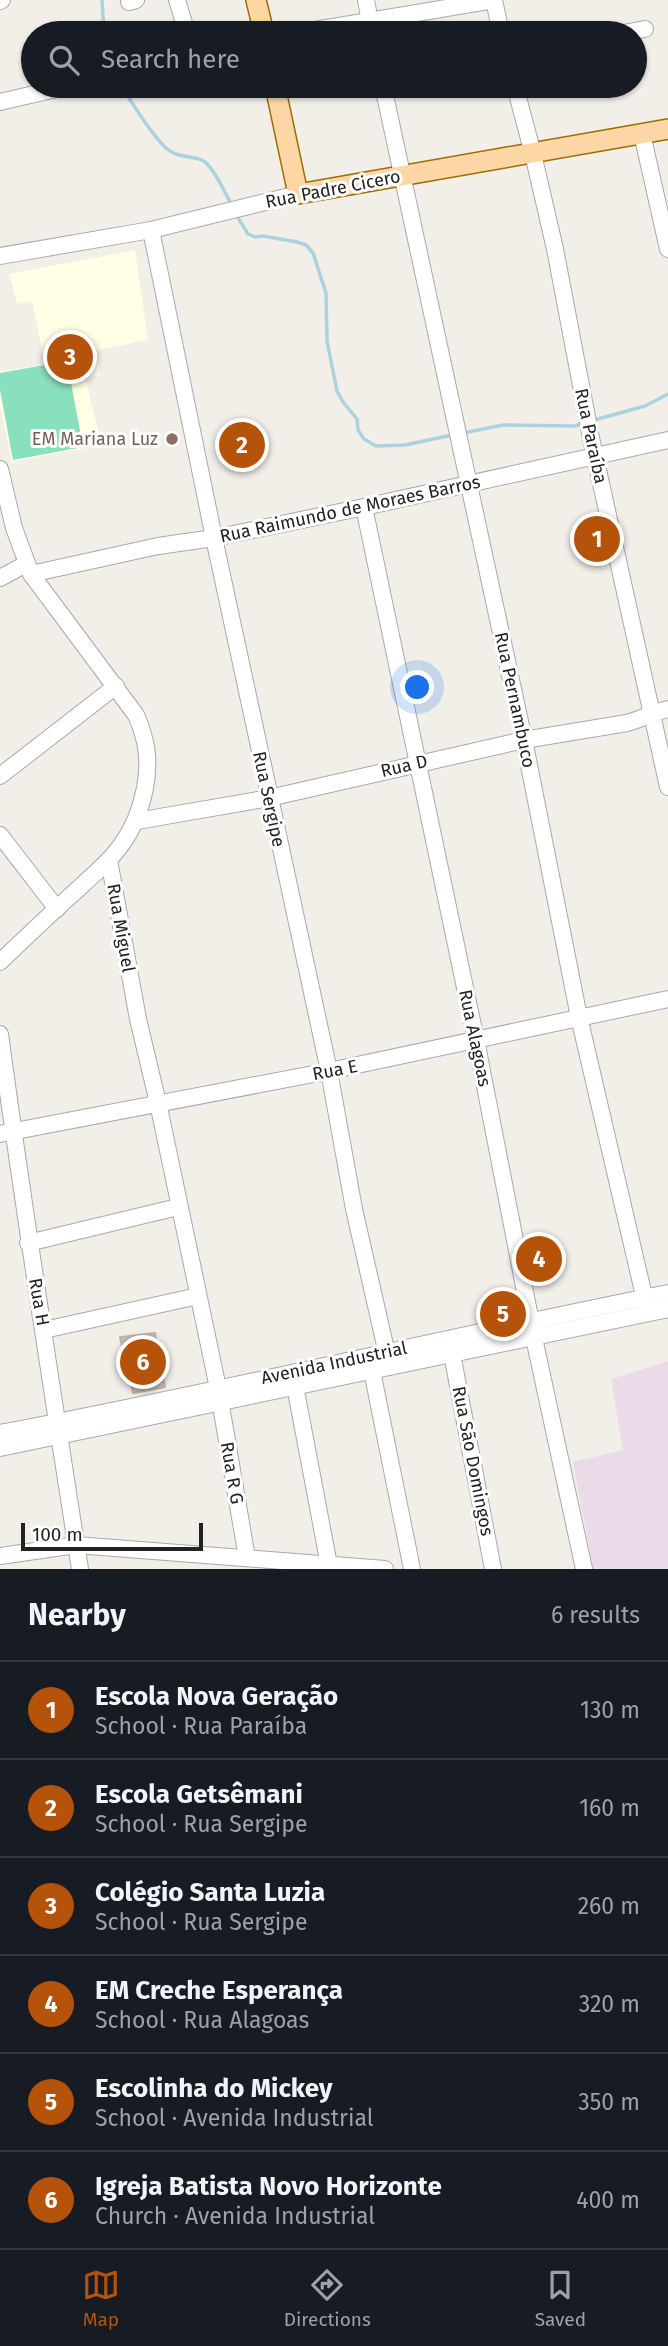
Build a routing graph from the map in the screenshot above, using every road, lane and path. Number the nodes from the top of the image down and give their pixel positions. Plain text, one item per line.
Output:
1 (177, 0) edge
2 (256, 0) edge
3 (366, 0) edge
4 (494, 0) edge
5 (183, 21) edge
6 (261, 21) edge
7 (369, 21) edge
8 (398, 21) edge
9 (499, 21) edge
10 (21, 97) edge
11 (278, 98) edge
12 (386, 98) edge
13 (517, 98) edge
14 (0, 102) edge
15 (668, 129) edge
16 (642, 134) junction
17 (533, 154) junction
18 (402, 175) junction
19 (298, 194) junction
20 (151, 230) junction
21 (668, 249) edge
22 (0, 256) edge
23 (668, 440) edge
24 (595, 456) junction
25 (0, 469) edge
26 (469, 484) junction
27 (365, 507) junction
28 (214, 538) junction
29 (29, 569) junction
30 (0, 578) edge
31 (116, 686) junction
32 (668, 709) edge
33 (651, 712) junction
34 (524, 740) junction
35 (417, 763) junction
36 (0, 776) edge
37 (668, 787) edge
38 (269, 798) junction
39 (137, 821) junction
40 (0, 835) edge
41 (109, 860) junction
42 (57, 909) junction
43 (0, 962) edge
44 (668, 999) edge
45 (579, 1017) junction
46 (0, 1034) edge
47 (476, 1040) junction
48 (329, 1071) junction
49 (158, 1103) junction
50 (7, 1133) edge
51 (178, 1207) junction
52 (28, 1243) junction
53 (668, 1293) edge
54 (198, 1296) junction
55 (646, 1306) junction
56 (668, 1310) edge
57 (531, 1321) junction
58 (44, 1330) junction
59 (534, 1338) junction
60 (452, 1354) junction
61 (387, 1359) junction
62 (372, 1371) junction
63 (295, 1386) junction
64 (218, 1396) junction
65 (59, 1429) junction
66 (0, 1433) edge
67 (0, 1448) edge
68 (76, 1545) junction
69 (0, 1556) edge
70 (247, 1558) junction
71 (329, 1565) junction
72 (80, 1569) edge
73 (376, 1569) edge
74 (412, 1569) edge
75 (493, 1569) edge
76 (584, 1569) edge

1 - 5 street
2 - 6 main road
3 - 7 street
4 - 8 street
4 - 9 street
10 - 14 street
11 - 19 main road
12 - 18 street, Rua Pernambuco
13 - 17 street, Rua Paraíba
15 - 16 main road, Rua Padre Cicero
16 - 17 main road, Rua Padre Cicero
16 - 21 street
17 - 18 main road, Rua Padre Cicero
17 - 24 street, Rua Paraíba
18 - 19 main road, Rua Padre Cicero
18 - 26 street, Rua Pernambuco
19 - 20 street, Rua Padre Cicero
20 - 22 street, Rua Padre Cicero
20 - 28 street, Rua Sergipe
23 - 24 street, Rua Raimundo de Moraes Barros
24 - 26 street, Rua Raimundo de Moraes Barros
24 - 33 street, Rua Paraíba
25 - 29 street, Rua Miguel
26 - 27 street, Rua Raimundo de Moraes Barros
26 - 34 street, Rua Pernambuco
27 - 28 street, Rua Raimundo de Moraes Barros
27 - 35 street, Rua Alagoas
28 - 29 street, Rua Raimundo de Moraes Barros
28 - 38 street, Rua Sergipe
29 - 30 street, Rua Raimundo de Moraes Barros
29 - 31 street, Rua Miguel
31 - 36 street
31 - 39 street, Rua Miguel
32 - 33 street, Rua D
33 - 34 street, Rua D
33 - 37 street, Rua Paraíba
34 - 35 street, Rua D
34 - 45 street, Rua Pernambuco
35 - 38 street, Rua D
35 - 47 street, Rua Alagoas
38 - 39 street, Rua D
38 - 48 street, Rua Sergipe
39 - 41 street, Rua Miguel
40 - 42 street
41 - 42 street
41 - 49 street, Rua Miguel
42 - 43 street
44 - 45 street, Rua E
45 - 47 street, Rua E
45 - 55 street, Rua Pernambuco
46 - 50 street, Rua H
47 - 48 street, Rua E
47 - 57 street, Rua Alagoas
48 - 49 street, Rua E
48 - 61 street, Rua Sergipe
49 - 50 street, Rua E
49 - 51 street, Rua Miguel
50 - 52 street, Rua H
51 - 52 street
51 - 54 street, Rua Miguel
52 - 58 street, Rua H
53 - 55 street, Avenida Industrial
54 - 58 street
54 - 64 street, Rua Miguel
55 - 56 street, Avenida Industrial
55 - 57 street, Avenida Industrial
55 - 59 street, Avenida Industrial
57 - 59 street, Rua Alagoas
57 - 61 street, Avenida Industrial
58 - 65 street, Rua H
59 - 60 street, Avenida Industrial
59 - 76 street, Rua Alagoas
60 - 61 street, Avenida Industrial
60 - 75 street, Rua São Domingos
61 - 62 street, Avenida Industrial
61 - 64 street, Avenida Industrial
62 - 63 street, Avenida Industrial
62 - 74 street
63 - 64 street, Avenida Industrial
63 - 71 street
64 - 65 street, Avenida Industrial
64 - 70 street, Rua R G
65 - 66 street, Avenida Industrial
65 - 67 street, Avenida Industrial
65 - 68 street, Rua H
68 - 69 street
68 - 70 street
68 - 72 street, Rua H
70 - 71 street
71 - 73 street

